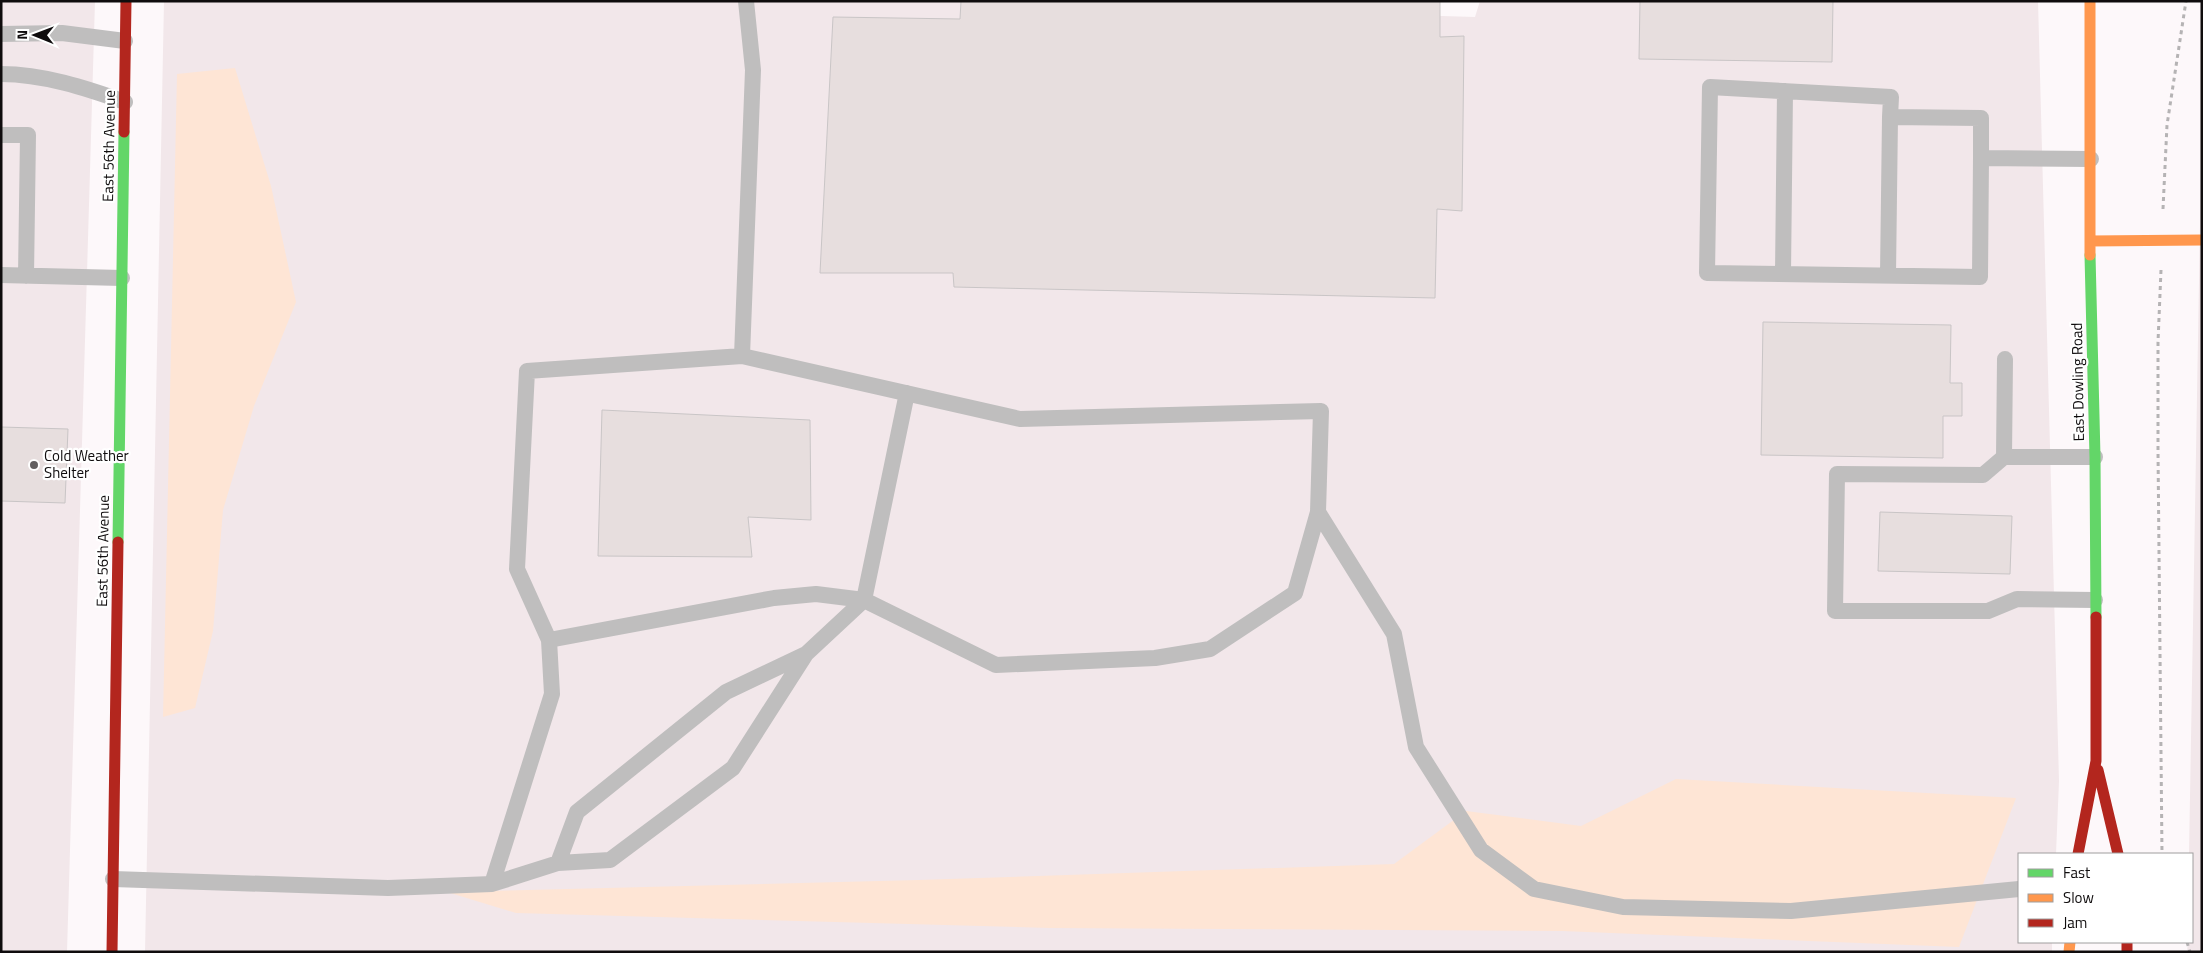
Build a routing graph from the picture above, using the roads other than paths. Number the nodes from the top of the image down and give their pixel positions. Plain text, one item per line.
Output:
1 (126, 1) edge
2 (746, 1) edge
3 (2090, 1) edge
4 (1, 34) edge
5 (125, 40) junction
6 (1, 74) edge
7 (1785, 91) junction
8 (125, 102) junction
9 (1890, 117) junction
10 (1, 135) edge
11 (1980, 158) junction
12 (2090, 159) junction
13 (2202, 240) edge
14 (2090, 241) junction
15 (1782, 274) junction
16 (1, 275) edge
17 (26, 276) junction
18 (1888, 276) junction
19 (122, 278) junction
20 (742, 356) junction
21 (2005, 359) dead end
22 (906, 393) junction
23 (2004, 457) junction
24 (2095, 457) junction
25 (1318, 512) junction
26 (864, 600) junction
27 (2095, 600) junction
28 (550, 640) junction
29 (806, 654) junction
30 (2096, 761) junction
31 (2078, 853) edge
32 (2118, 853) edge
33 (558, 863) junction
34 (113, 880) junction
35 (492, 884) junction
36 (2018, 889) edge
37 (112, 952) edge

1 - 5 street, East 56th Avenue
2 - 20 lane
3 - 12 street, East Dowling Road
4 - 5 lane
5 - 8 street, East 56th Avenue
6 - 8 lane
7 - 9 lane
7 - 15 lane
7 - 15 lane
8 - 19 street, East 56th Avenue
9 - 11 lane
9 - 18 lane
10 - 17 lane
11 - 12 lane
11 - 18 lane
12 - 14 street, East Dowling Road
13 - 14 street
14 - 24 street, East Dowling Road
15 - 18 lane
16 - 17 lane
17 - 19 lane
19 - 34 street, East 56th Avenue
20 - 22 lane
20 - 28 lane
21 - 23 lane
22 - 25 lane
22 - 26 lane
23 - 24 lane
23 - 27 lane
24 - 27 street, East Dowling Road
25 - 26 lane
25 - 36 lane
26 - 28 lane
26 - 29 lane
27 - 30 street, East Dowling Road
28 - 35 lane
29 - 33 lane
29 - 33 lane
30 - 31 street, East Dowling Road
30 - 32 street, East Dowling Road
33 - 35 lane
34 - 35 lane
34 - 37 street, East 56th Avenue

